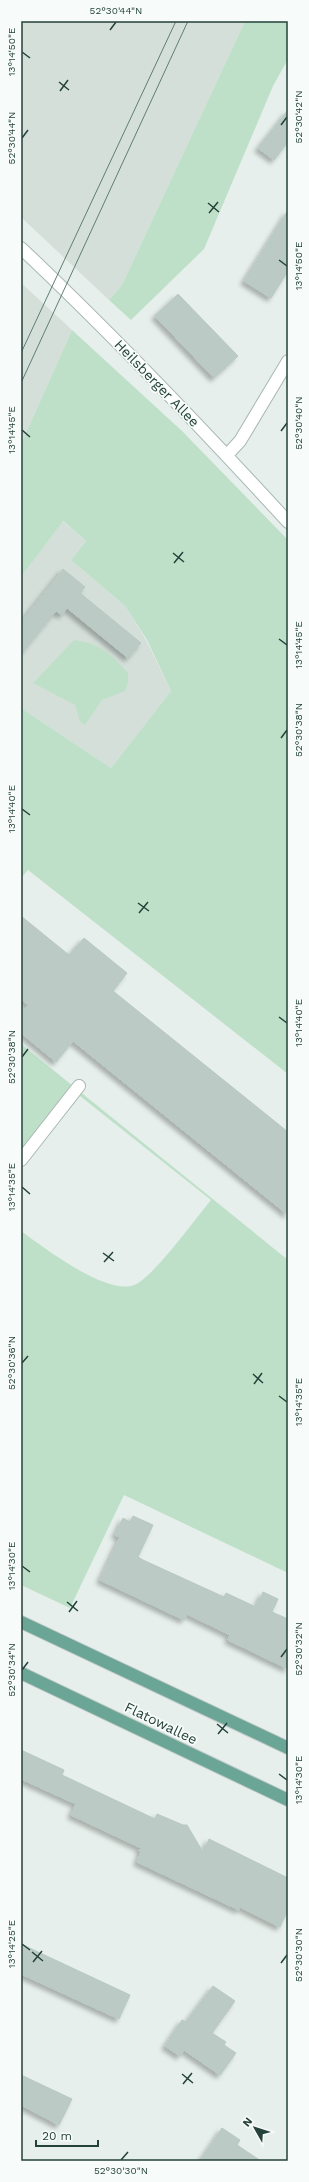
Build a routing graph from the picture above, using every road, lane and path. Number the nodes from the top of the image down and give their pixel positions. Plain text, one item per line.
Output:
1 (21, 248) edge
2 (288, 361) edge
3 (227, 455) junction
4 (288, 522) edge
5 (79, 1086) dead end
6 (21, 1160) edge
7 (21, 1622) edge
8 (21, 1673) edge
9 (288, 1748) edge
10 (288, 1800) edge

1 - 3 street, Heilsberger Allee
2 - 3 street
3 - 4 street, Heilsberger Allee
5 - 6 street
7 - 9 main road
8 - 10 main road, Flatowallee

